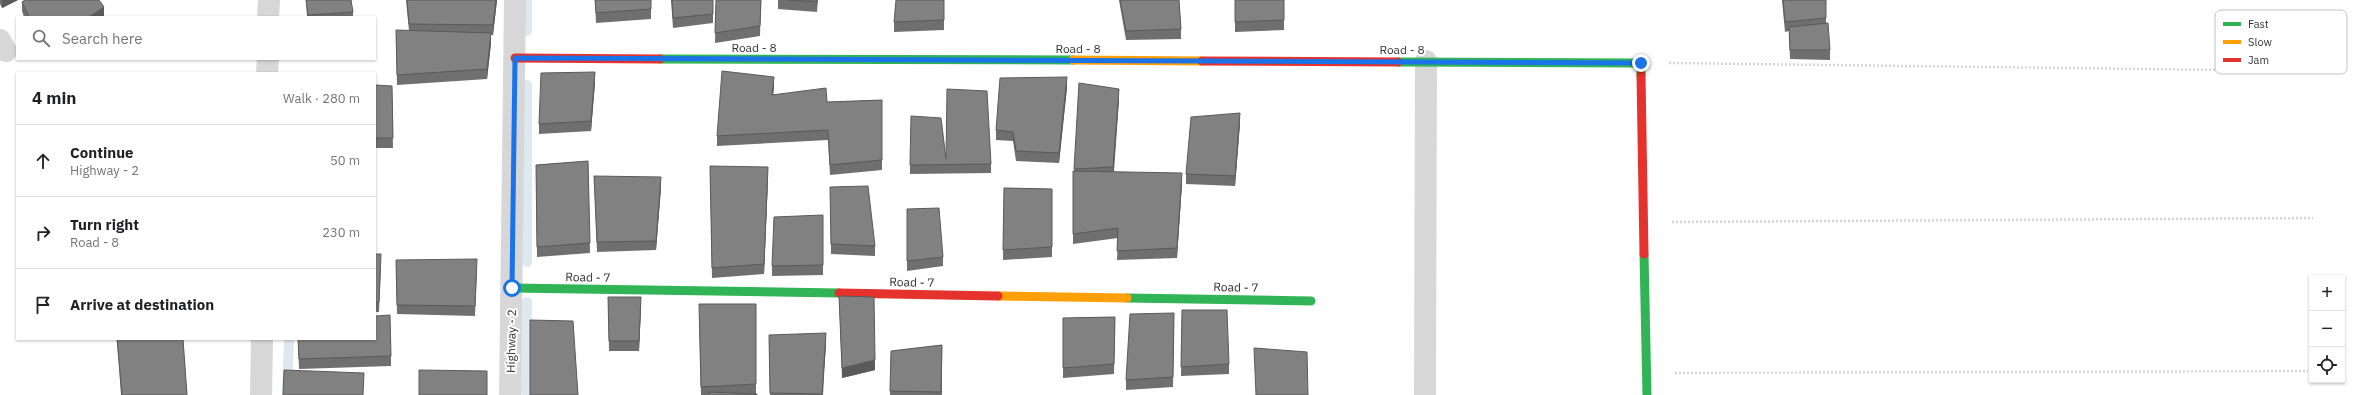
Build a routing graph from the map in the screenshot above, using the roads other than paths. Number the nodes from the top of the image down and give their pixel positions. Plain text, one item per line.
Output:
1 (269, 0) edge
2 (515, 0) edge
3 (268, 16) edge
4 (515, 58) junction
5 (268, 60) edge
6 (1426, 62) junction
7 (267, 72) edge
8 (512, 288) junction
9 (1311, 301) dead end
10 (262, 340) edge
11 (261, 395) edge
12 (510, 395) edge
13 (1425, 395) edge
14 (1647, 395) edge

1 - 3 street
2 - 4 street, Highway - 2
4 - 6 street, Road - 8
4 - 8 street, Highway - 2
5 - 7 street
6 - 13 street
6 - 14 street, Road - 8
8 - 9 street, Road - 7
8 - 12 street, Highway - 2
10 - 11 street

